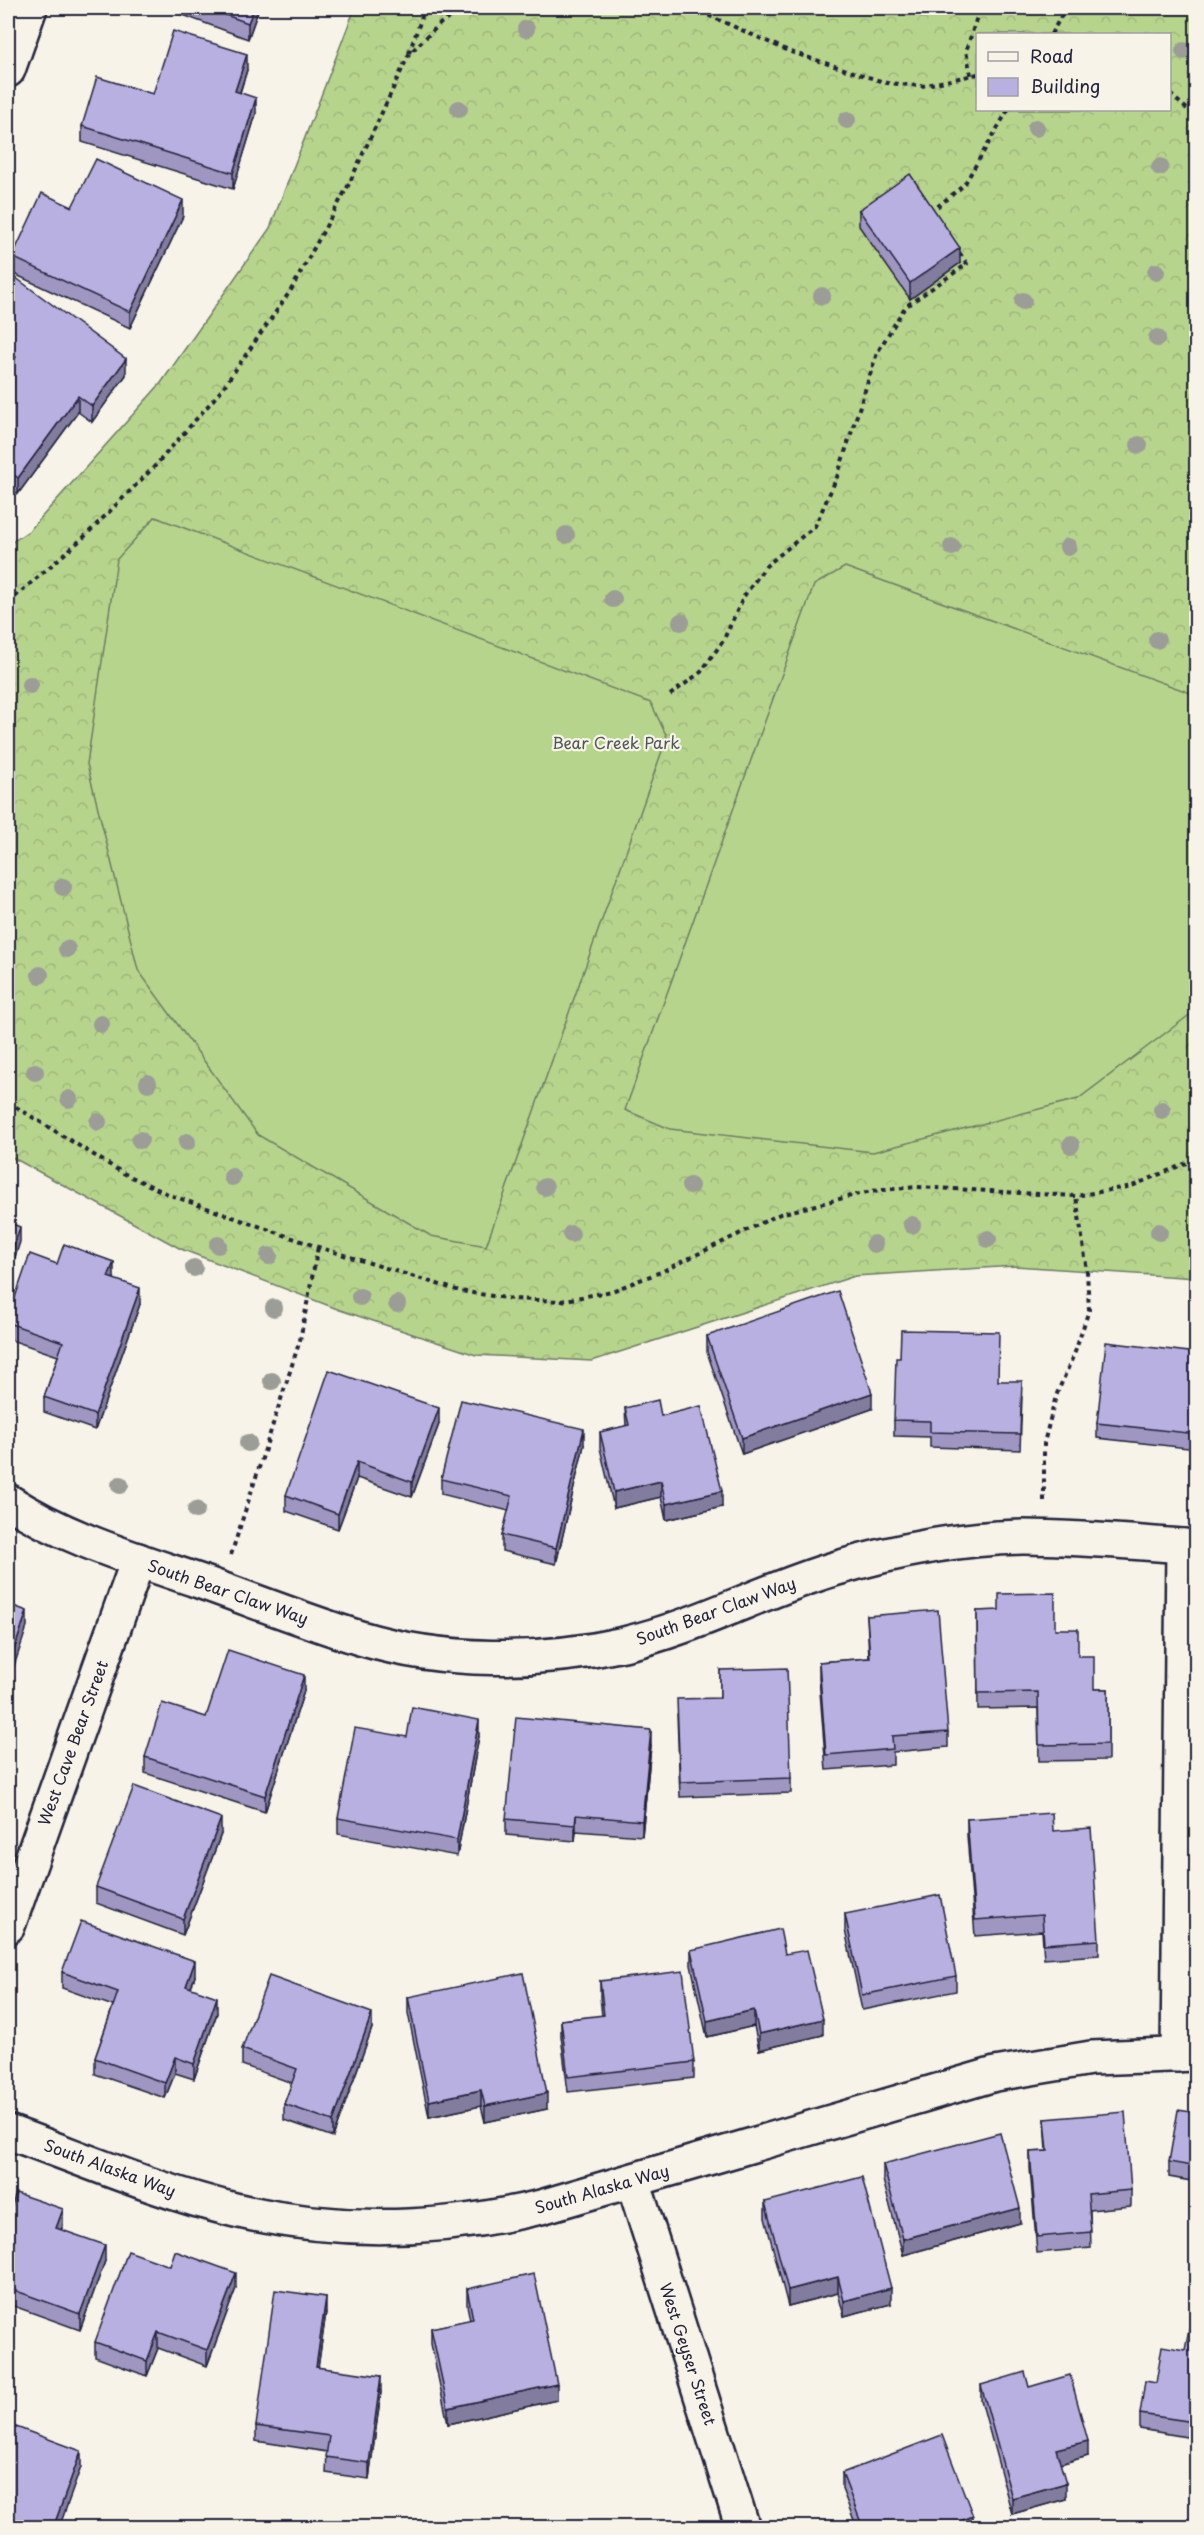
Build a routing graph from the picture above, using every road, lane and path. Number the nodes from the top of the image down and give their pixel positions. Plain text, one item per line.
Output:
1 (30, 8) edge
2 (425, 8) edge
3 (465, 8) edge
4 (692, 8) edge
5 (1066, 8) edge
6 (977, 17) dead end
7 (1052, 33) edge
8 (409, 54) junction
9 (8, 70) edge
10 (976, 74) edge
11 (971, 75) junction
12 (1171, 95) edge
13 (1007, 111) edge
14 (1197, 117) edge
15 (938, 220) edge
16 (955, 246) edge
17 (8, 603) edge
18 (670, 695) dead end
19 (8, 1102) edge
20 (1197, 1159) edge
21 (1076, 1196) junction
22 (318, 1247) junction
23 (8, 1501) edge
24 (1044, 1538) junction
25 (1190, 1547) edge
26 (138, 1560) junction
27 (219, 1588) junction
28 (8, 1926) edge
29 (1187, 2054) edge
30 (8, 2132) edge
31 (633, 2181) junction
32 (743, 2528) edge

1 - 9 street
2 - 8 path
3 - 8 path
4 - 11 path
5 - 7 path
6 - 11 path
8 - 17 path
10 - 11 path
12 - 14 path
13 - 15 path
16 - 18 path
19 - 22 path
20 - 21 path
21 - 22 path
21 - 24 path
22 - 27 path
23 - 26 street, South Bear Claw Way
24 - 25 street, South Bear Claw Way
24 - 27 street, South Bear Claw Way
25 - 29 street
26 - 27 street, South Bear Claw Way
26 - 28 street, West Cave Bear Street
29 - 31 street, South Alaska Way
30 - 31 street, South Alaska Way
31 - 32 street, West Geyser Street

